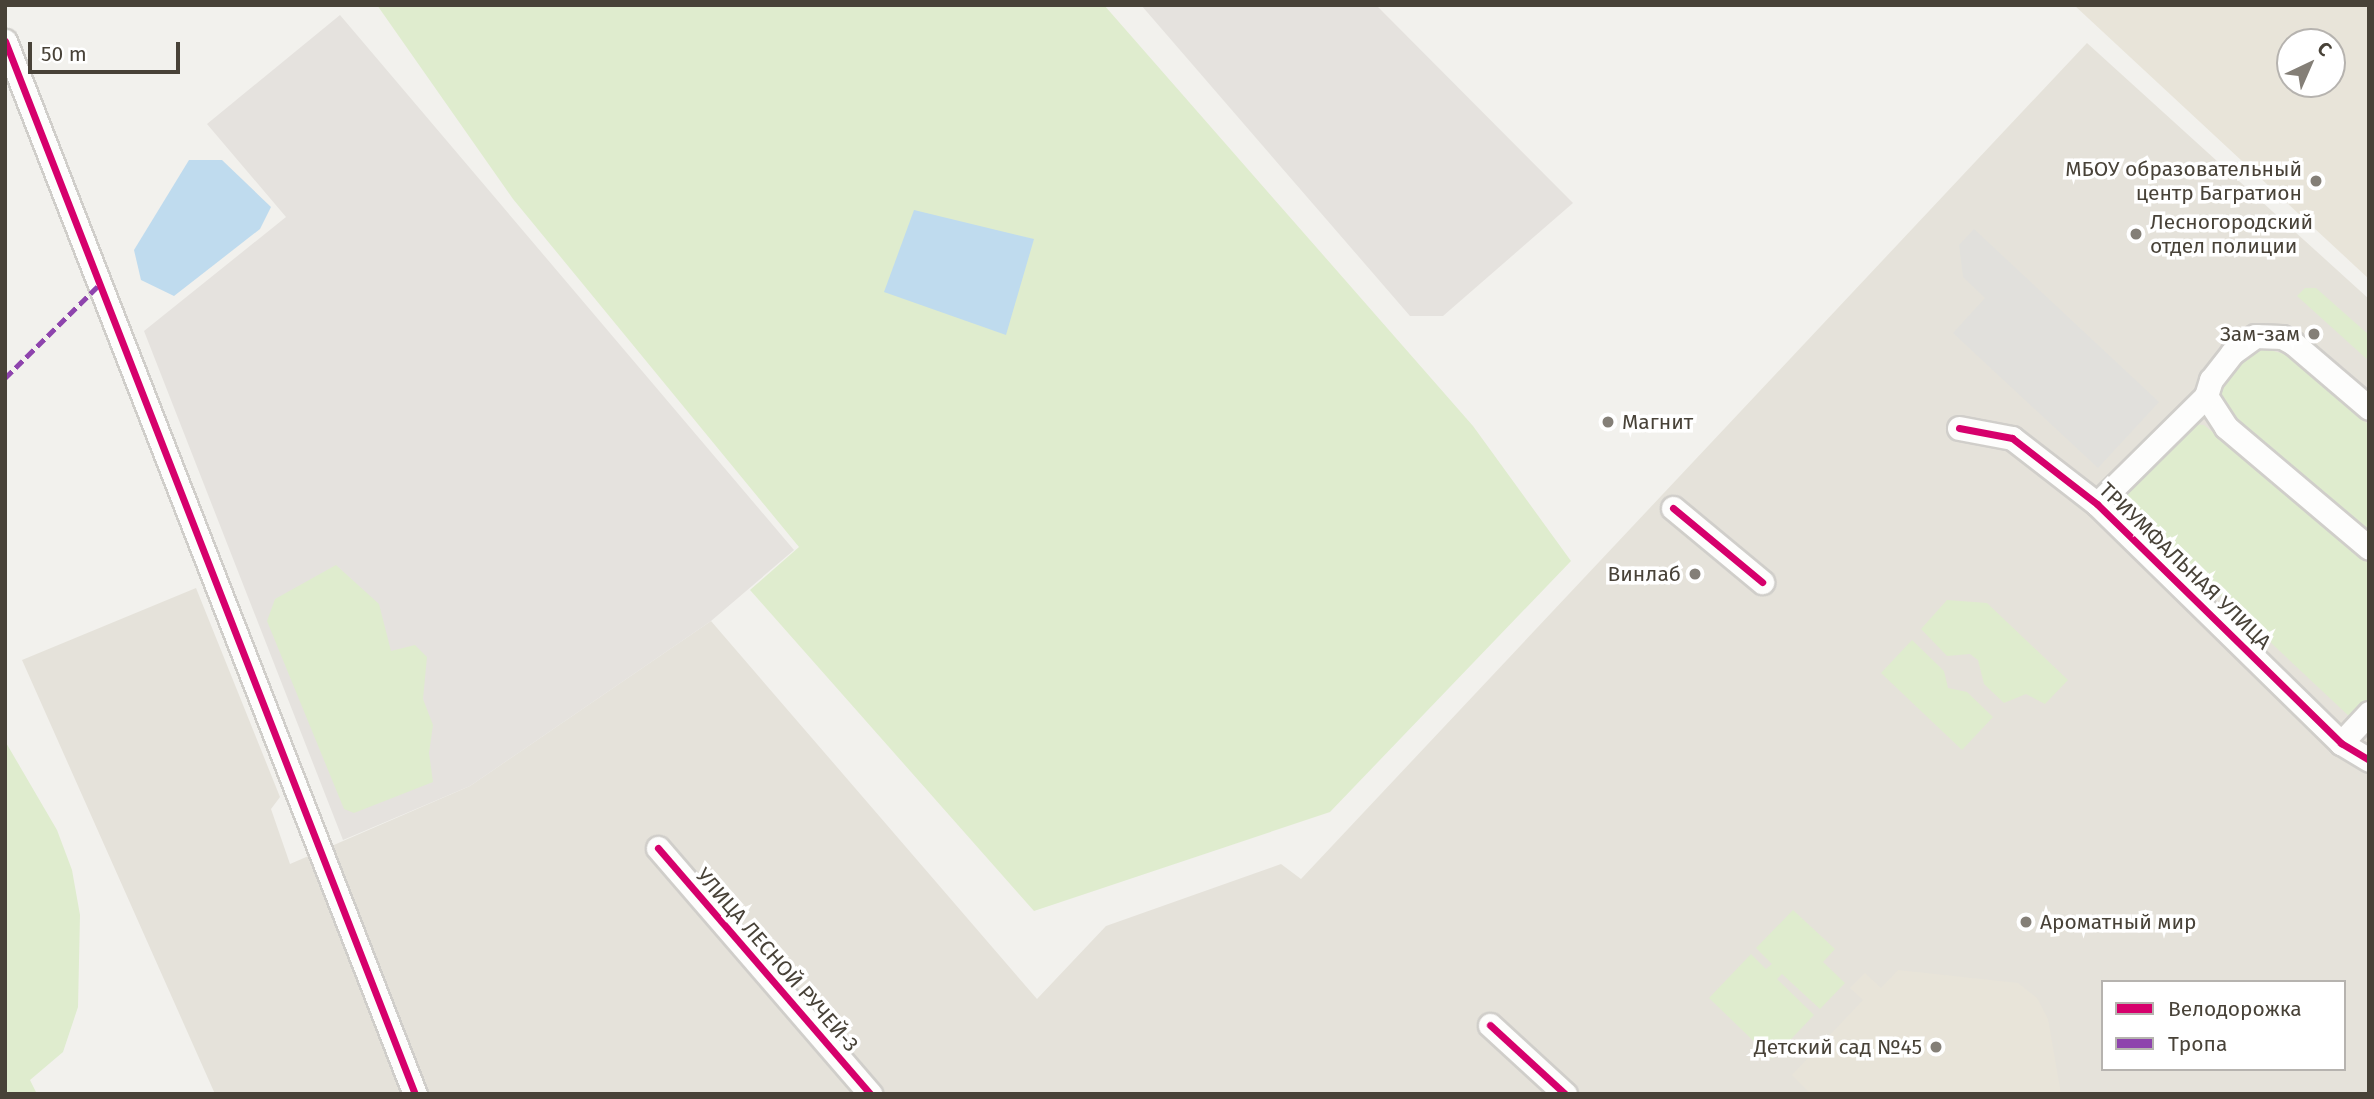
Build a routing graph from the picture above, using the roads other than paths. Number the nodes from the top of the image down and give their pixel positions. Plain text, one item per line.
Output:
1 (5, 41) edge
2 (2206, 396) junction
3 (2369, 408) edge
4 (1959, 428) dead end
5 (2097, 503) junction
6 (1673, 508) dead end
7 (2369, 548) edge
8 (1762, 582) dead end
9 (2369, 713) edge
10 (2342, 743) junction
11 (2369, 760) edge
12 (657, 848) dead end
13 (1490, 1025) dead end
14 (415, 1094) edge
15 (870, 1094) edge
16 (1565, 1094) edge

1 - 14 street
2 - 3 street
2 - 5 street
2 - 7 street
4 - 5 street, ТРИУМФАЛЬНАЯ УЛИЦА
5 - 10 street, ТРИУМФАЛЬНАЯ УЛИЦА
6 - 8 street
9 - 10 street
10 - 11 street, ТРИУМФАЛЬНАЯ УЛИЦА
12 - 15 street, УЛИЦА ЛЕСНОЙ РУЧЕЙ-3
13 - 16 street

